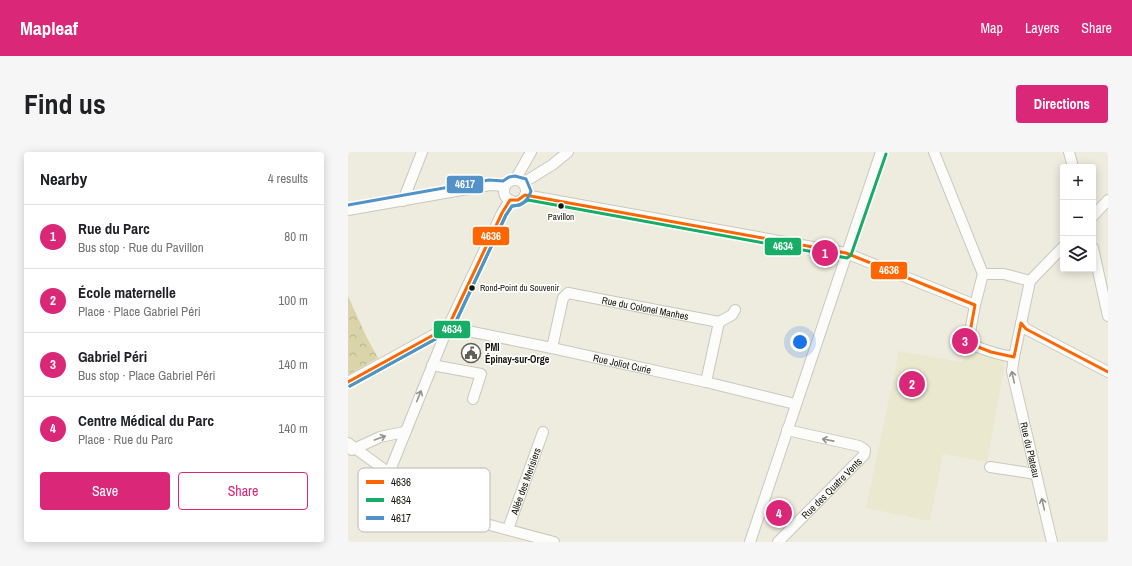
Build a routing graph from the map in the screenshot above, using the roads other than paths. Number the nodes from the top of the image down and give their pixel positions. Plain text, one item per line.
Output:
1 (422, 152) edge
2 (531, 152) edge
3 (568, 152) edge
4 (881, 152) edge
5 (934, 152) edge
6 (1070, 152) edge
7 (1072, 164) edge
8 (519, 182) junction
9 (505, 186) junction
10 (525, 195) junction
11 (510, 200) junction
12 (1108, 200) edge
13 (403, 201) junction
14 (348, 210) edge
15 (1096, 213) edge
16 (1060, 249) edge
17 (846, 253) junction
18 (1096, 262) edge
19 (984, 274) junction
20 (1030, 281) junction
21 (975, 305) junction
22 (735, 310) dead end
23 (1108, 316) edge
24 (719, 322) junction
25 (1021, 323) junction
26 (448, 326) junction
27 (552, 348) junction
28 (1014, 357) junction
29 (432, 365) junction
30 (1108, 372) edge
31 (348, 382) edge
32 (706, 382) junction
33 (473, 399) dead end
34 (795, 404) junction
35 (787, 430) junction
36 (404, 432) junction
37 (543, 432) dead end
38 (351, 448) edge
39 (990, 466) dead end
40 (381, 468) edge
41 (391, 468) edge
42 (1036, 474) junction
43 (490, 525) edge
44 (508, 529) junction
45 (533, 539) edge
46 (554, 542) edge
47 (750, 542) edge
48 (778, 542) edge
49 (1052, 542) edge

1 - 13 street
2 - 8 street
3 - 8 street
4 - 17 street
5 - 19 street
6 - 7 street
8 - 9 street
8 - 10 street
9 - 11 street
9 - 13 street
10 - 11 street
10 - 17 street
11 - 26 street
12 - 15 street
13 - 14 street
16 - 20 street
17 - 21 street
17 - 34 street
18 - 23 street
19 - 20 street
19 - 21 street
20 - 25 street, Rue du Plateau
21 - 28 street
22 - 24 street
24 - 27 street, Rue du Colonel Manhes
24 - 32 street
25 - 28 street, Rue du Plateau
25 - 30 street
26 - 27 street, Rue Joliot Curie
26 - 29 street
26 - 31 street
27 - 32 street, Rue Joliot Curie
42 -> 28 street, Rue du Plateau
29 - 33 street
36 -> 29 street
32 - 34 street, Rue Joliot Curie
34 - 35 street
35 - 47 street
48 -> 35 street, Rue des Quatre Vents
38 -> 36 street
36 - 41 street
37 - 44 street, Allée des Merisiers
38 - 40 street
39 - 42 street
49 -> 42 street, Rue du Plateau
43 - 44 street
44 - 45 street
45 - 46 street

